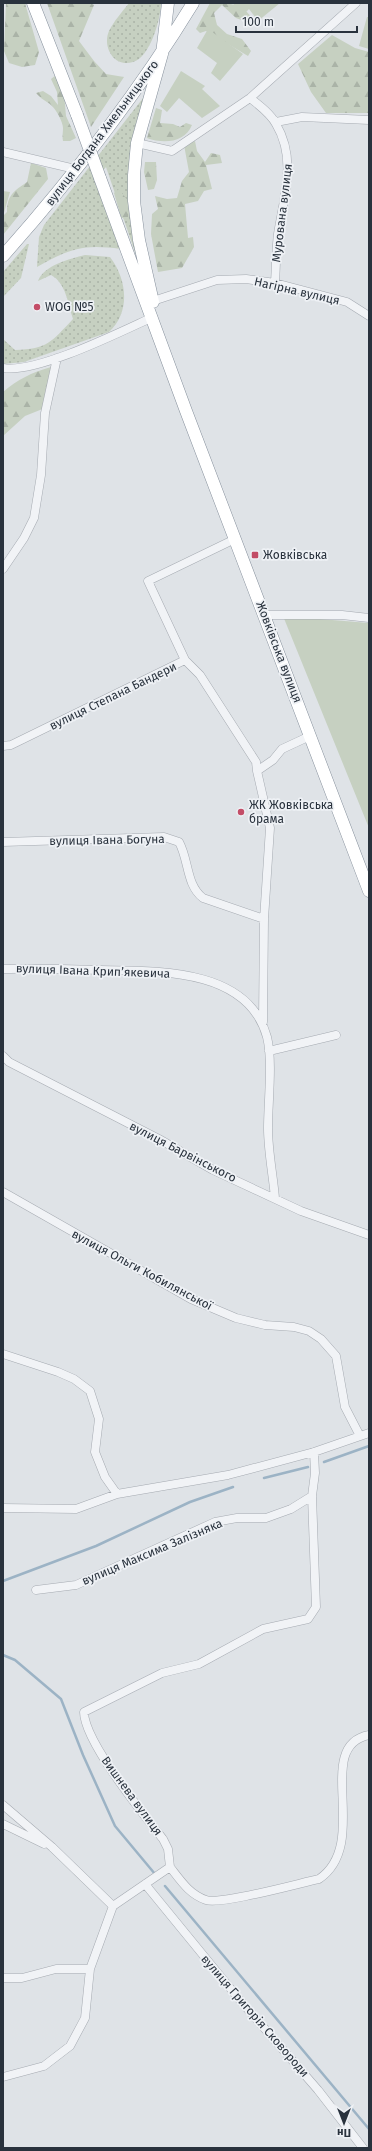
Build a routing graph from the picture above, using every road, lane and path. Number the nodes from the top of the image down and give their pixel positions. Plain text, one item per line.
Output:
1 (33, 3) edge
2 (168, 3) edge
3 (193, 3) edge
4 (356, 3) edge
5 (162, 54) junction
6 (250, 98) junction
7 (369, 120) edge
8 (276, 122) junction
9 (137, 143) junction
10 (3, 152) edge
11 (75, 169) junction
12 (3, 256) edge
13 (275, 283) junction
14 (153, 301) junction
15 (369, 316) edge
16 (153, 317) junction
17 (57, 358) junction
18 (3, 368) edge
19 (235, 539) junction
20 (3, 569) edge
21 (265, 615) junction
22 (369, 618) edge
23 (185, 660) junction
24 (310, 736) junction
25 (3, 746) edge
26 (257, 771) junction
27 (3, 842) edge
28 (369, 890) edge
29 (264, 919) junction
30 (3, 969) edge
31 (263, 1023) junction
32 (336, 1035) dead end
33 (269, 1051) junction
34 (3, 1056) edge
35 (3, 1192) edge
36 (275, 1198) junction
37 (369, 1235) edge
38 (3, 1354) edge
39 (369, 1433) edge
40 (360, 1436) junction
41 (314, 1452) junction
42 (117, 1494) junction
43 (312, 1496) junction
44 (3, 1508) edge
45 (36, 1590) dead end
46 (369, 1735) edge
47 (3, 1805) edge
48 (3, 1824) edge
49 (52, 1847) junction
50 (170, 1867) junction
51 (145, 1884) junction
52 (113, 1906) junction
53 (90, 1969) junction
54 (3, 1978) edge
55 (3, 2077) edge
56 (363, 2148) edge

1 - 16 highway, Жовківська вулиця, bridge
2 - 5 highway
3 - 5 highway, вулиця Богдана Хмельницького
4 - 6 street
5 - 9 highway
5 - 11 highway, вулиця Богдана Хмельницького
6 - 8 street, Мурована вулиця
6 - 9 street
7 - 8 street
8 - 13 street, Мурована вулиця
9 - 14 highway
10 - 11 street
11 - 12 highway, вулиця Богдана Хмельницького
13 - 14 street, Нагірна вулиця
13 - 15 street, Нагірна вулиця
14 - 16 highway
16 - 17 street
16 - 19 highway, Жовківська вулиця
17 - 18 street
17 - 20 street
19 - 21 highway, Жовківська вулиця
19 - 23 street, вулиця Степана Бандери
21 - 22 street
21 - 24 highway, Жовківська вулиця
23 - 25 street, вулиця Степана Бандери
23 - 26 street
24 - 26 street
24 - 28 highway, Жовківська вулиця
26 - 29 street
27 - 29 street, вулиця Івана Богуна
29 - 31 street, вулиця Івана Крипʼякевича
30 - 31 street, вулиця Івана Крипʼякевича
31 - 33 street, вулиця Івана Крипʼякевича
32 - 33 street
33 - 36 street, вулиця Івана Крипʼякевича
34 - 36 street, вулиця Барвінського
35 - 40 street, вулиця Ольги Кобилянської
36 - 37 street, вулиця Барвінського
38 - 42 street
39 - 40 street
40 - 41 street
41 - 42 street
41 - 43 street
42 - 44 street
43 - 45 street, вулиця Максима Залізняка
43 - 50 street, Вишнева вулиця
46 - 50 street
47 - 49 street
48 - 49 street
49 - 52 street
50 - 51 street
51 - 52 street
51 - 56 street, вулиця Григорія Сковороди
52 - 53 street
53 - 54 street
53 - 55 street

